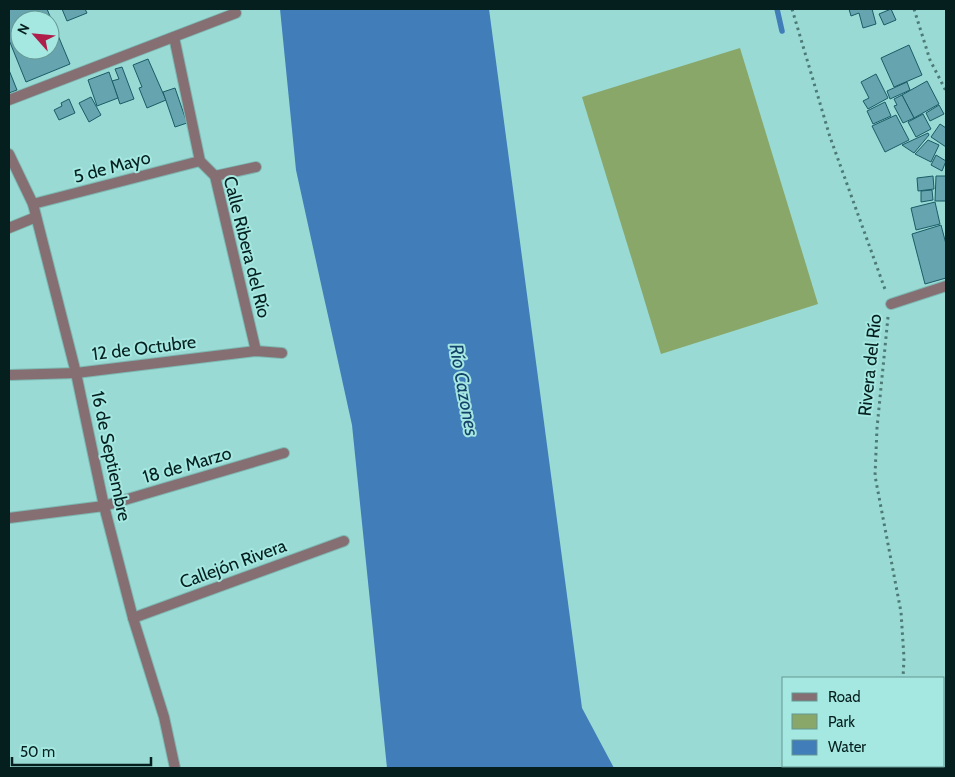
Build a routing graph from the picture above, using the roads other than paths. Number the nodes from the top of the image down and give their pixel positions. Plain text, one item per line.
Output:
1 (236, 13) dead end
2 (174, 37) junction
3 (9, 100) edge
4 (9, 154) edge
5 (200, 160) junction
6 (256, 167) dead end
7 (215, 176) junction
8 (33, 204) junction
9 (36, 217) junction
10 (9, 228) edge
11 (946, 286) edge
12 (891, 304) road end
13 (256, 351) junction
14 (282, 353) dead end
15 (76, 373) junction
16 (9, 375) edge
17 (284, 453) dead end
18 (104, 506) junction
19 (9, 518) edge
20 (344, 541) dead end
21 (133, 618) junction
22 (175, 768) edge

1 - 2 street
2 - 3 street
2 - 5 street
4 - 8 street, 16 de Septiembre
5 - 7 street, Calle Ribera del Río
5 - 8 street, 5 de Mayo
6 - 7 street
7 - 13 street, Calle Ribera del Río
8 - 9 street, 16 de Septiembre
9 - 10 street
9 - 15 street, 16 de Septiembre
11 - 12 street
13 - 14 street, 12 de Octubre
13 - 15 street, 12 de Octubre
15 - 16 street, 12 de Octubre
15 - 18 street, 16 de Septiembre
17 - 18 street, 18 de Marzo
18 - 19 street, 18 de Marzo
18 - 21 street, 16 de Septiembre
20 - 21 street, Callejón Rivera
21 - 22 street, 16 de Septiembre

